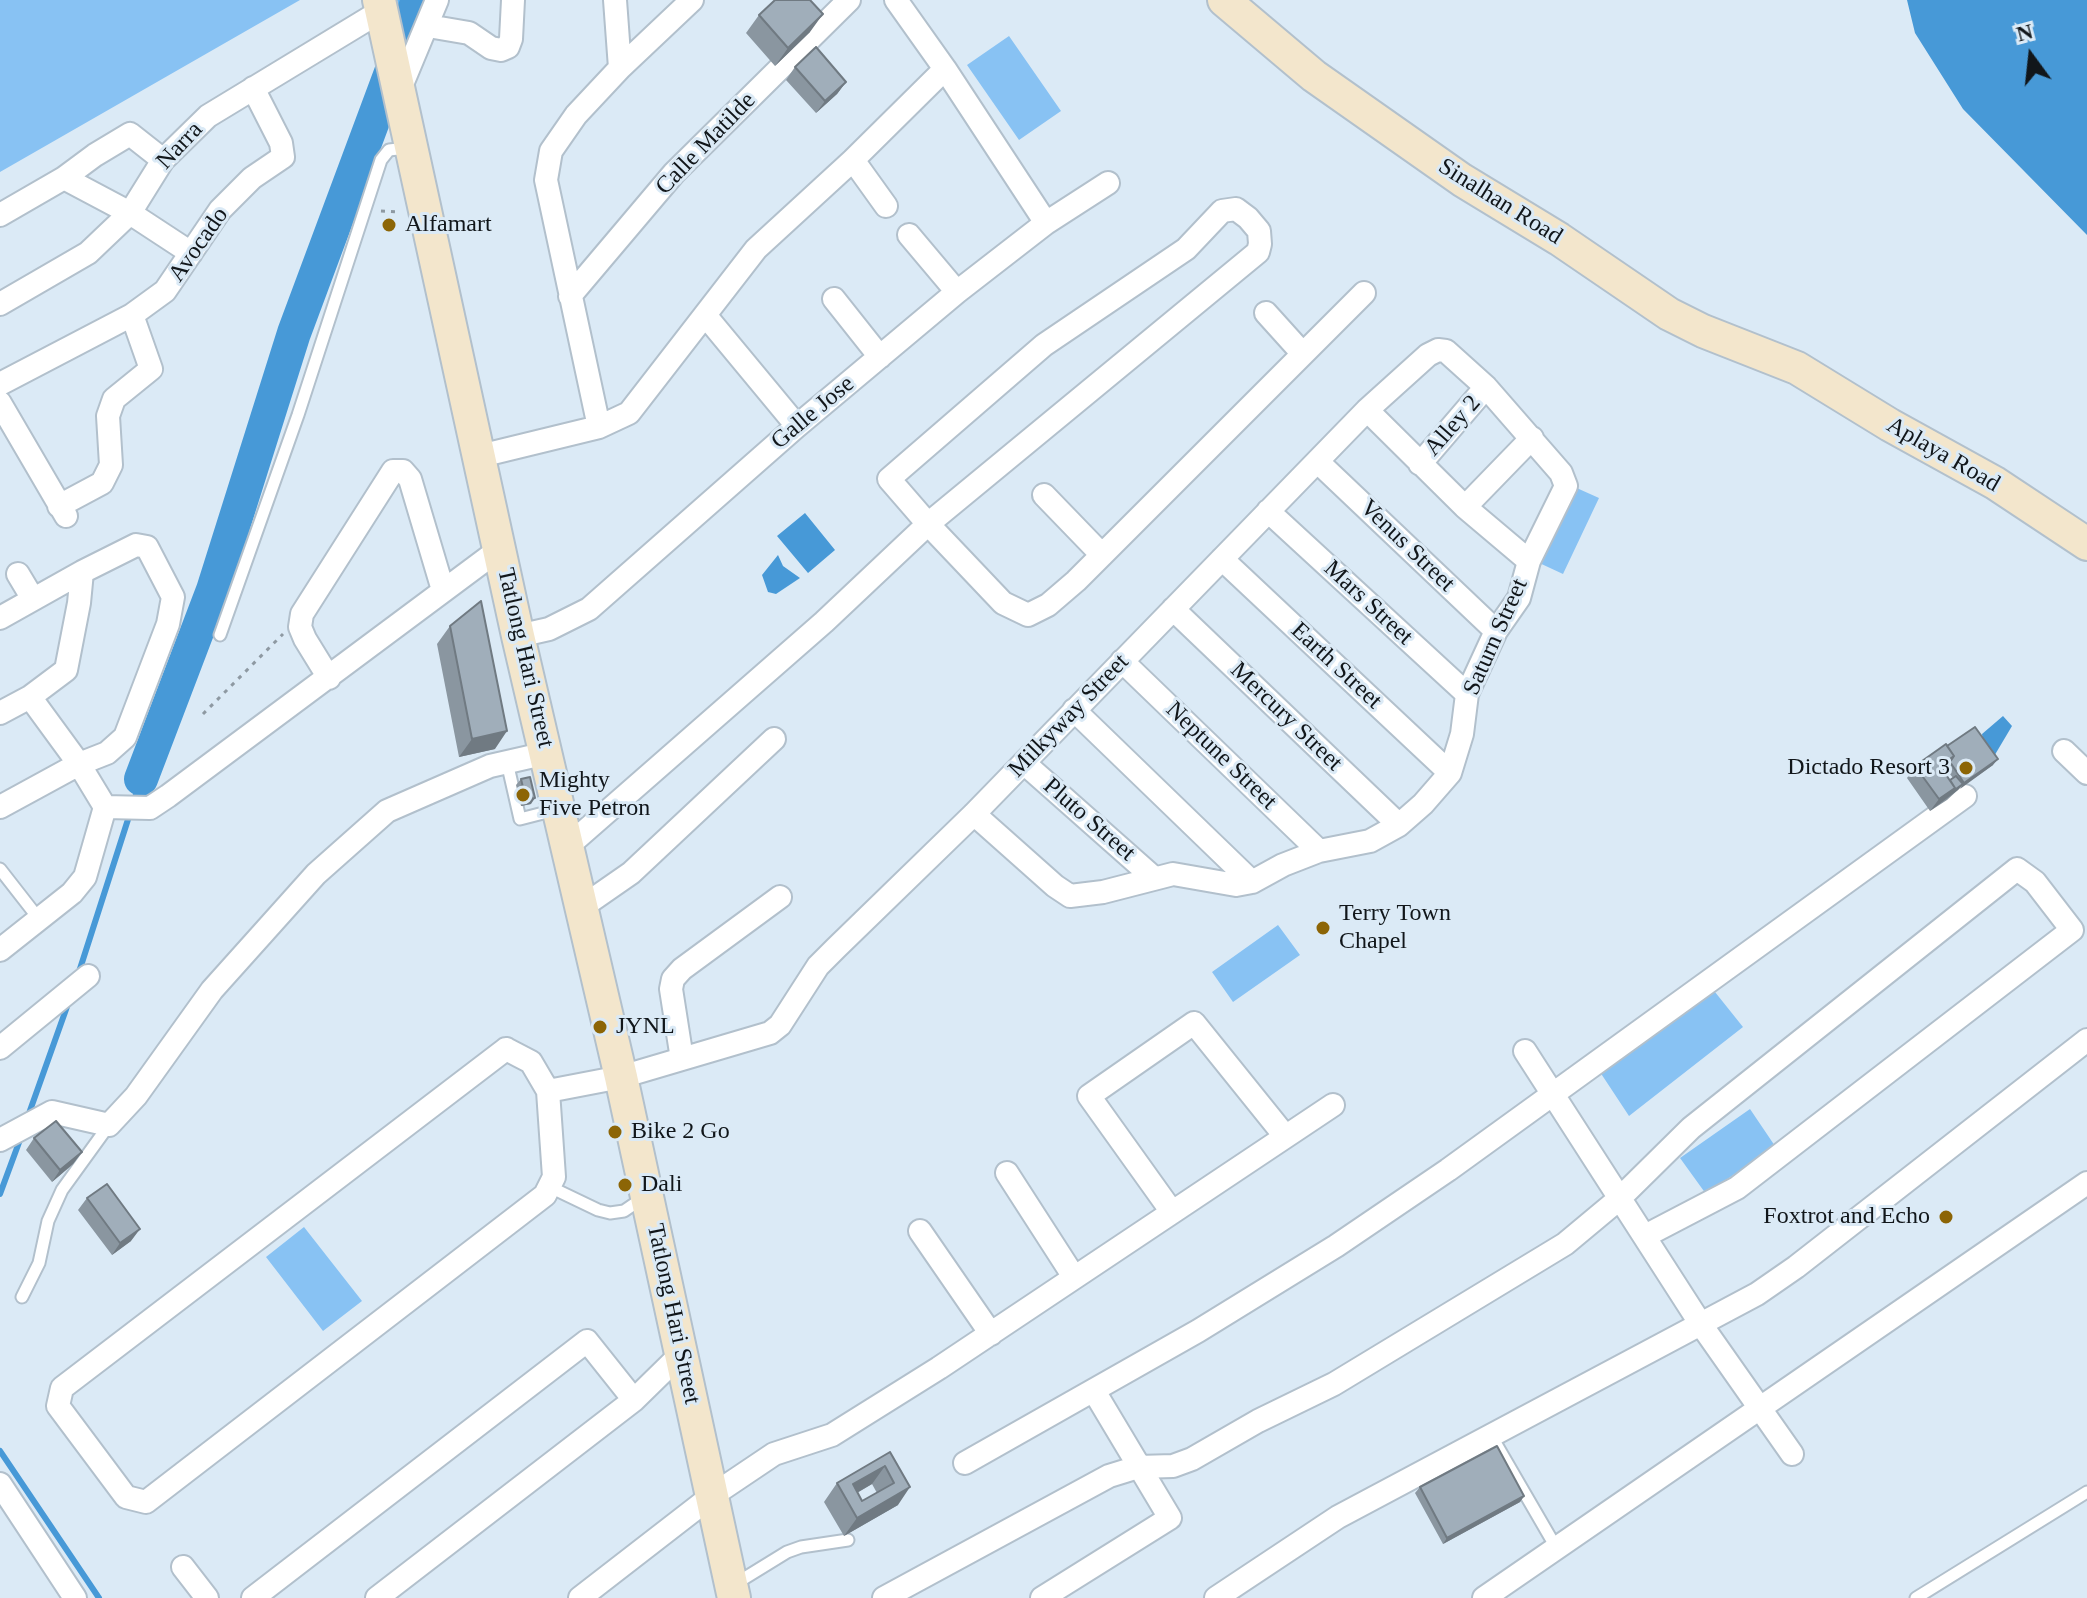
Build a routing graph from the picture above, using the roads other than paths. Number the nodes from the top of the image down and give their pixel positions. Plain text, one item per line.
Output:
1 (437, 0) edge
2 (513, 0) edge
3 (615, 0) edge
4 (692, 0) edge
5 (849, 0) edge
6 (896, 0) edge
7 (1224, 0) edge
8 (382, 14) edge
9 (428, 26) junction
10 (620, 68) junction
11 (945, 69) junction
12 (398, 81) junction
13 (253, 88) junction
14 (412, 147) junction
15 (163, 160) junction
16 (853, 160) junction
17 (64, 178) junction
18 (1108, 183) dead end
19 (886, 206) dead end
20 (130, 213) junction
21 (0, 215) edge
22 (1046, 223) junction
23 (909, 235) dead end
24 (191, 253) junction
25 (957, 292) junction
26 (1364, 293) dead end
27 (570, 296) junction
28 (834, 299) dead end
29 (0, 304) edge
30 (1266, 313) dead end
31 (132, 315) junction
32 (705, 315) junction
33 (1303, 354) junction
34 (880, 357) junction
35 (1797, 368) joint
36 (0, 384) edge
37 (1486, 387) junction
38 (0, 403) edge
39 (1367, 410) junction
40 (797, 426) junction
41 (599, 427) junction
42 (1532, 438) junction
43 (480, 456) junction
44 (1318, 462) junction
45 (1420, 464) junction
46 (1044, 495) dead end
47 (1465, 507) junction
48 (1268, 511) junction
49 (928, 524) junction
50 (2087, 544) edge
51 (501, 548) junction
52 (1102, 555) junction
53 (1222, 559) junction
54 (1529, 561) junction
55 (82, 572) junction
56 (18, 574) dead end
57 (443, 590) junction
58 (33, 599) junction
59 (1173, 609) junction
60 (0, 618) edge
61 (1496, 631) junction
62 (220, 635) dead end
63 (518, 636) junction
64 (1122, 661) junction
65 (329, 678) junction
66 (1467, 694) junction
67 (30, 697) junction
68 (1074, 710) junction
69 (0, 713) edge
70 (774, 739) dead end
71 (2064, 751) dead end
72 (547, 753) junction
73 (507, 762) junction
74 (1024, 763) junction
75 (79, 764) junction
76 (1450, 773) junction
77 (2087, 773) edge
78 (1965, 796) dead end
79 (0, 807) edge
80 (112, 807) junction
81 (559, 809) junction
82 (974, 814) junction
83 (1399, 825) junction
84 (568, 846) junction
85 (1319, 851) junction
86 (0, 869) edge
87 (1154, 878) junction
88 (1252, 882) junction
89 (780, 897) dead end
90 (582, 907) junction
91 (39, 919) junction
92 (0, 950) edge
93 (88, 976) dead end
94 (2087, 1040) edge
95 (0, 1048) edge
96 (1525, 1051) dead end
97 (682, 1059) junction
98 (621, 1077) junction
99 (548, 1091) junction
100 (1552, 1093) junction
101 (1333, 1105) dead end
102 (109, 1125) junction
103 (1285, 1136) junction
104 (0, 1140) edge
105 (1007, 1173) dead end
106 (2087, 1183) edge
107 (550, 1187) junction
108 (647, 1196) junction
109 (1619, 1199) junction
110 (1172, 1212) junction
111 (920, 1231) dead end
112 (1645, 1236) junction
113 (1074, 1277) junction
114 (22, 1297) dead end
115 (1700, 1323) junction
116 (991, 1334) junction
117 (681, 1354) junction
118 (1094, 1391) junction
119 (634, 1400) junction
120 (1759, 1409) junction
121 (1492, 1437) junction
122 (1792, 1454) dead end
123 (965, 1463) dead end
124 (1138, 1467) junction
125 (0, 1484) edge
126 (2087, 1492) edge
127 (713, 1495) junction
128 (848, 1540) dead end
129 (1557, 1549) junction
130 (183, 1567) dead end
131 (732, 1592) edge
132 (75, 1598) edge
133 (207, 1598) edge
134 (253, 1598) edge
135 (377, 1598) edge
136 (580, 1598) edge
137 (884, 1598) edge
138 (1042, 1598) edge
139 (1216, 1598) edge
140 (1484, 1598) edge
141 (1916, 1598) edge

1 - 9 street
2 - 9 street
3 - 10 street
4 - 10 street
5 - 27 street, Calle Matilde
6 - 11 street
7 - 35 street, Sinalhan Road
8 - 12 street, Tatlong Hari Street
8 - 13 street, Narra
9 - 12 street
10 - 27 street
11 - 16 street
11 - 22 street
12 - 14 street, Tatlong Hari Street
13 - 15 street, Narra
13 - 24 street, Avocado
14 - 43 street, Tatlong Hari Street
14 - 62 lane
15 - 17 street
15 - 20 street, Narra
16 - 19 street
16 - 32 street
17 - 20 street
17 - 21 street
18 - 22 street, Galle Jose
20 - 24 street
20 - 29 street, Narra
22 - 25 street, Galle Jose
23 - 25 street
24 - 31 street, Avocado
25 - 34 street, Galle Jose
26 - 33 street
27 - 41 street
28 - 34 street
30 - 33 street
31 - 36 street, Avocado
31 - 38 street
32 - 40 street
32 - 41 street
33 - 52 street
34 - 40 street, Galle Jose
35 - 50 street, Aplaya Road
37 - 39 street, Milkyway Street
37 - 42 street
37 - 45 street, Alley 2
39 - 44 street, Milkyway Street
39 - 45 street, Saturn Street
40 - 63 street, Galle Jose
41 - 43 street
42 - 47 street
42 - 54 street
43 - 51 street, Tatlong Hari Street
44 - 48 street, Milkyway Street
44 - 61 street, Venus Street
45 - 47 street, Saturn Street
46 - 52 street
47 - 54 street, Saturn Street
48 - 53 street, Milkyway Street
48 - 66 street, Mars Street
49 - 49 street
49 - 52 street
49 - 84 street
51 - 57 street
51 - 63 street, Tatlong Hari Street
53 - 59 street, Milkyway Street
53 - 76 street, Earth Street
54 - 61 street, Saturn Street
55 - 58 street
55 - 67 street
55 - 75 street
56 - 58 street
57 - 65 street
57 - 65 street
58 - 60 street
59 - 64 street, Milkyway Street
59 - 83 street, Mercury Street
61 - 66 street, Saturn Street
63 - 72 street, Tatlong Hari Street
64 - 68 street, Milkyway Street
64 - 85 street, Neptune Street
65 - 80 street
66 - 76 street, Saturn Street
67 - 69 street
67 - 75 street
68 - 74 street, Milkyway Street
68 - 88 street
70 - 90 street
71 - 77 street
72 - 73 street
72 - 81 street, Tatlong Hari Street
73 - 81 lane
73 - 102 street
74 - 82 street, Milkyway Street
74 - 87 street, Pluto Street
75 - 79 street
75 - 80 street
76 - 83 street, Saturn Street
78 - 100 street
80 - 91 street
81 - 84 street, Tatlong Hari Street
82 - 87 street, Saturn Street
82 - 97 street, Milkyway Street
83 - 85 street, Saturn Street
84 - 90 street, Tatlong Hari Street
85 - 88 street, Saturn Street
86 - 91 lane
87 - 88 street, Saturn Street
89 - 97 street
90 - 98 street, Tatlong Hari Street
91 - 92 street
93 - 95 street
94 - 115 street
96 - 100 street
97 - 98 street, Milkyway Street
98 - 99 street, Milkyway Street
98 - 108 street, Tatlong Hari Street
99 - 107 street
99 - 107 street
100 - 109 street
100 - 118 street
101 - 103 street
102 - 104 street
102 - 114 lane
103 - 110 street
103 - 110 street
105 - 113 street
106 - 120 street
107 - 108 lane
108 - 117 street, Tatlong Hari Street
109 - 112 street
109 - 112 street
109 - 124 street
110 - 113 street
111 - 116 street
112 - 115 street
113 - 116 street
115 - 120 street
115 - 121 street
116 - 127 street
117 - 119 street
117 - 127 street, Tatlong Hari Street
118 - 123 street
118 - 124 street
119 - 134 street
119 - 135 street
120 - 122 street
120 - 129 street
121 - 129 lane
121 - 139 street
124 - 137 street
124 - 138 street
125 - 132 street
126 - 141 lane
127 - 131 street, Tatlong Hari Street
127 - 136 street
128 - 131 lane
129 - 140 street
130 - 133 street

